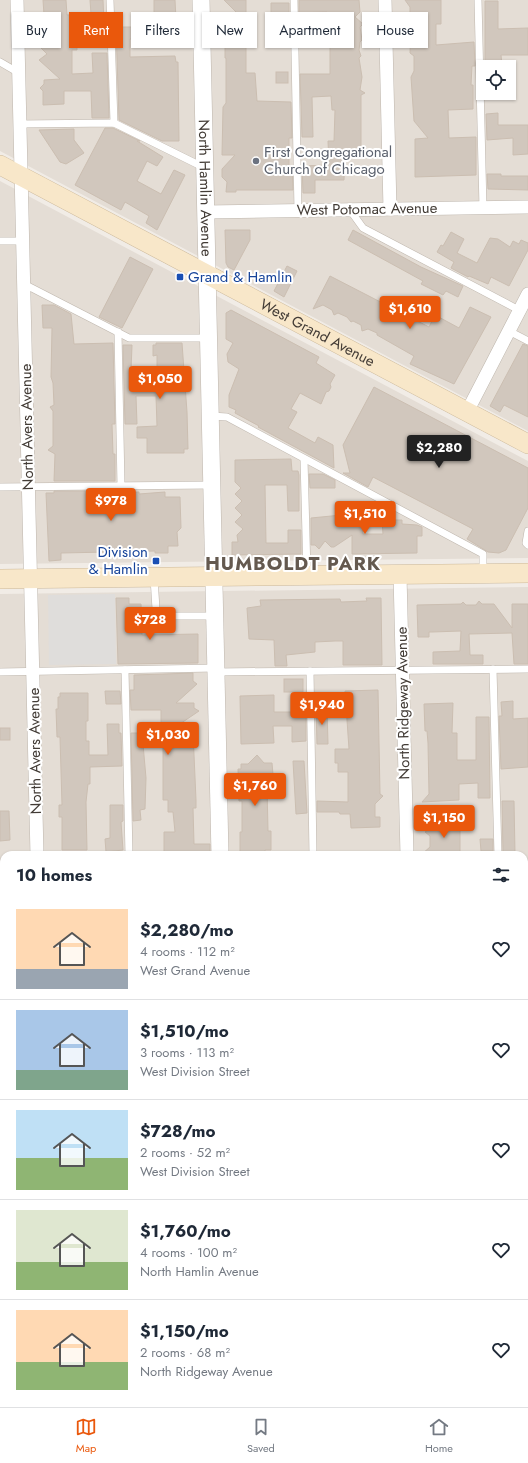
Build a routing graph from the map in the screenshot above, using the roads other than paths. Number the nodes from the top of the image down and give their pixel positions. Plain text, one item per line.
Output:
1 (17, 0) edge
2 (110, 0) edge
3 (201, 0) edge
4 (294, 0) edge
5 (385, 0) edge
6 (478, 0) edge
7 (0, 62) edge
8 (19, 73) junction
9 (114, 123) junction
10 (20, 124) junction
11 (0, 165) edge
12 (205, 168) junction
13 (21, 178) junction
14 (528, 207) edge
15 (483, 208) junction
16 (390, 209) junction
17 (298, 210) junction
18 (350, 210) junction
19 (206, 212) junction
20 (0, 241) edge
21 (23, 241) junction
22 (207, 274) junction
23 (24, 284) junction
24 (528, 294) edge
25 (520, 310) junction
26 (509, 331) junction
27 (118, 332) junction
28 (209, 338) junction
29 (528, 341) edge
30 (467, 412) junction
31 (211, 416) junction
32 (528, 444) edge
33 (304, 459) junction
34 (212, 485) junction
35 (29, 486) junction
36 (120, 486) junction
37 (0, 487) edge
38 (528, 531) edge
39 (528, 545) edge
40 (528, 573) edge
41 (483, 574) junction
42 (400, 575) junction
43 (307, 576) junction
44 (214, 577) junction
45 (154, 578) junction
46 (31, 579) junction
47 (0, 580) edge
48 (215, 616) junction
49 (493, 669) junction
50 (528, 669) edge
51 (125, 670) junction
52 (216, 670) junction
53 (402, 670) junction
54 (33, 671) junction
55 (310, 671) junction
56 (0, 672) edge
57 (37, 851) edge
58 (129, 851) edge
59 (220, 851) edge
60 (313, 851) edge
61 (407, 851) edge
62 (498, 851) edge

1 - 8 street, North Avers Avenue
2 - 9 lane
3 - 12 street, North Hamlin Avenue
4 - 17 lane
5 - 16 street
6 - 15 lane
7 - 8 lane
8 - 10 street, North Avers Avenue
9 - 10 lane
9 - 12 lane
10 - 13 street, North Avers Avenue
11 - 13 main road, West Grand Avenue
12 - 19 street, North Hamlin Avenue
13 - 21 street, North Avers Avenue
13 - 22 main road, West Grand Avenue
14 - 15 street, West Potomac Avenue
15 - 16 street, West Potomac Avenue
16 - 18 street, West Potomac Avenue
17 - 18 street, West Potomac Avenue
17 - 19 street, West Potomac Avenue
18 - 25 lane
19 - 22 street, North Hamlin Avenue
20 - 21 lane
21 - 23 street, North Avers Avenue
22 - 28 street, North Hamlin Avenue
22 - 30 main road, West Grand Avenue
23 - 27 lane
23 - 35 street, North Avers Avenue
24 - 25 street
25 - 26 street
26 - 29 lane
26 - 30 street
27 - 28 lane
27 - 36 lane
28 - 31 street, North Hamlin Avenue
30 - 32 main road, West Grand Avenue
31 - 33 lane
31 - 34 street, North Hamlin Avenue
33 - 41 lane
33 - 43 lane
34 - 36 lane
34 - 44 street, North Hamlin Avenue
35 - 36 lane
35 - 37 lane
35 - 46 street, North Avers Avenue
38 - 39 lane
40 - 41 main road
41 - 42 main road
42 - 43 main road
42 - 53 street, North Ridgeway Avenue
43 - 44 main road
44 - 45 main road
44 - 48 street, North Hamlin Avenue
45 - 46 main road
45 - 48 lane
46 - 47 main road
46 - 54 street, North Avers Avenue
48 - 52 street, North Hamlin Avenue
49 - 50 lane
49 - 53 lane
49 - 62 lane
51 - 52 lane
51 - 54 lane
51 - 58 lane
52 - 55 lane
52 - 59 street, North Hamlin Avenue
53 - 55 lane
53 - 61 street, North Ridgeway Avenue
54 - 56 lane
54 - 57 street, North Avers Avenue
55 - 60 lane

